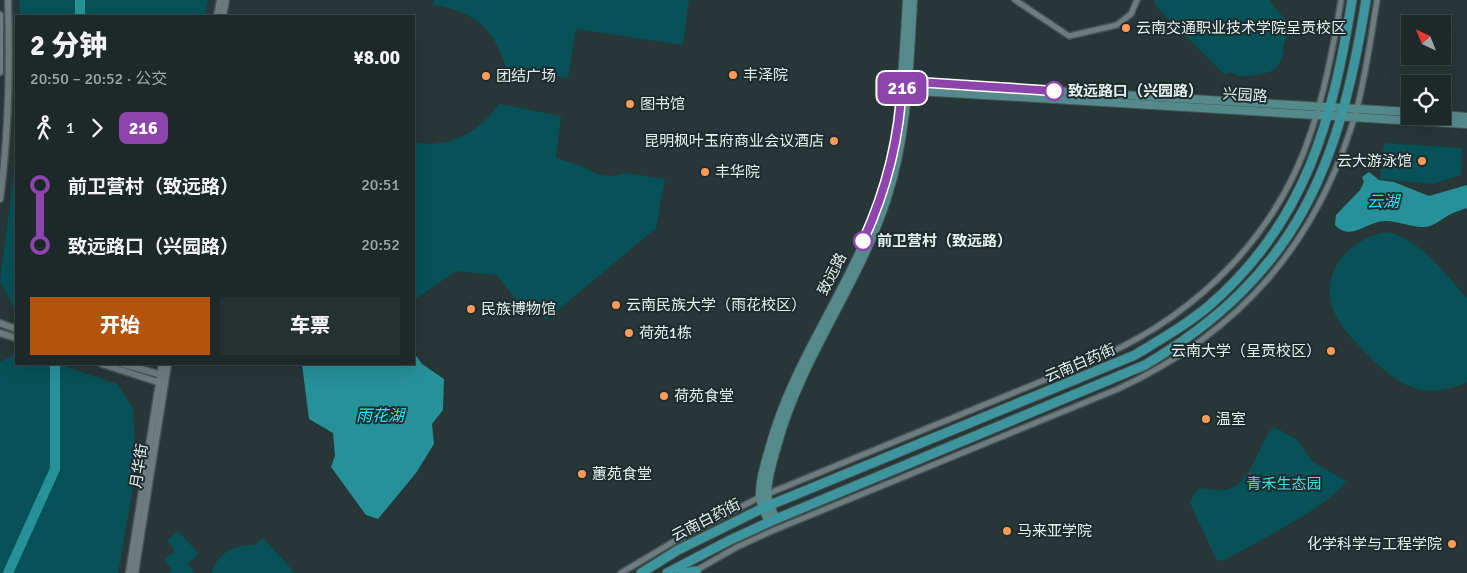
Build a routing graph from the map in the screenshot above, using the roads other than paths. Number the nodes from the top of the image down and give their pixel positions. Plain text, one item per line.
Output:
1 (8, 0) edge
2 (220, 0) edge
3 (226, 0) edge
4 (907, 0) edge
5 (913, 0) edge
6 (1015, 0) edge
7 (1137, 0) edge
8 (1341, 0) edge
9 (1352, 0) edge
10 (1366, 0) edge
11 (1377, 0) edge
12 (0, 15) edge
13 (217, 15) edge
14 (223, 15) edge
15 (0, 72) edge
16 (905, 86) junction
17 (1318, 110) junction
18 (1330, 111) junction
19 (1344, 112) junction
20 (1355, 112) junction
21 (1401, 112) edge
22 (1451, 116) edge
23 (1467, 117) edge
24 (1467, 124) edge
25 (0, 198) edge
26 (0, 323) edge
27 (15, 328) edge
28 (0, 332) edge
29 (15, 338) edge
30 (106, 365) edge
31 (126, 365) edge
32 (162, 365) edge
33 (168, 365) edge
34 (162, 379) junction
35 (808, 488) junction
36 (764, 495) junction
37 (814, 503) junction
38 (766, 506) junction
39 (733, 521) junction
40 (772, 521) junction
41 (739, 536) junction
42 (694, 572) edge
43 (129, 573) edge
44 (135, 573) edge
45 (621, 573) edge
46 (641, 573) edge
47 (667, 573) edge
48 (683, 573) edge

1 - 25 street
2 - 13 street
3 - 14 street
4 - 16 main road, 致远路
5 - 16 main road, 致远路
6 - 7 street
8 - 17 street
9 - 18 main road, 云南白药街
10 - 19 main road, 云南白药街
11 - 20 street
12 - 15 street
16 - 17 main road, 兴园路
16 - 36 main road, 致远路
17 - 18 main road, 兴园路
17 - 36 street
18 - 19 main road, 兴园路
18 - 35 main road, 云南白药街
19 - 20 main road, 兴园路
19 - 37 main road, 云南白药街
20 - 21 main road, 兴园路
20 - 24 main road, 兴园路
20 - 42 street
22 - 23 main road
26 - 27 street
28 - 29 street
30 - 34 street
31 - 34 street
32 - 34 street, 月华街
33 - 34 street, 月华街
34 - 43 street, 月华街
34 - 44 street, 月华街
35 - 37 main road
35 - 38 main road, 云南白药街
36 - 38 main road, 致远路
36 - 45 street
37 - 40 main road, 云南白药街
38 - 39 main road, 云南白药街
38 - 40 main road, 致远路
39 - 41 main road
39 - 46 main road, 云南白药街
40 - 41 main road, 云南白药街
41 - 47 main road, 云南白药街
42 - 48 main road

